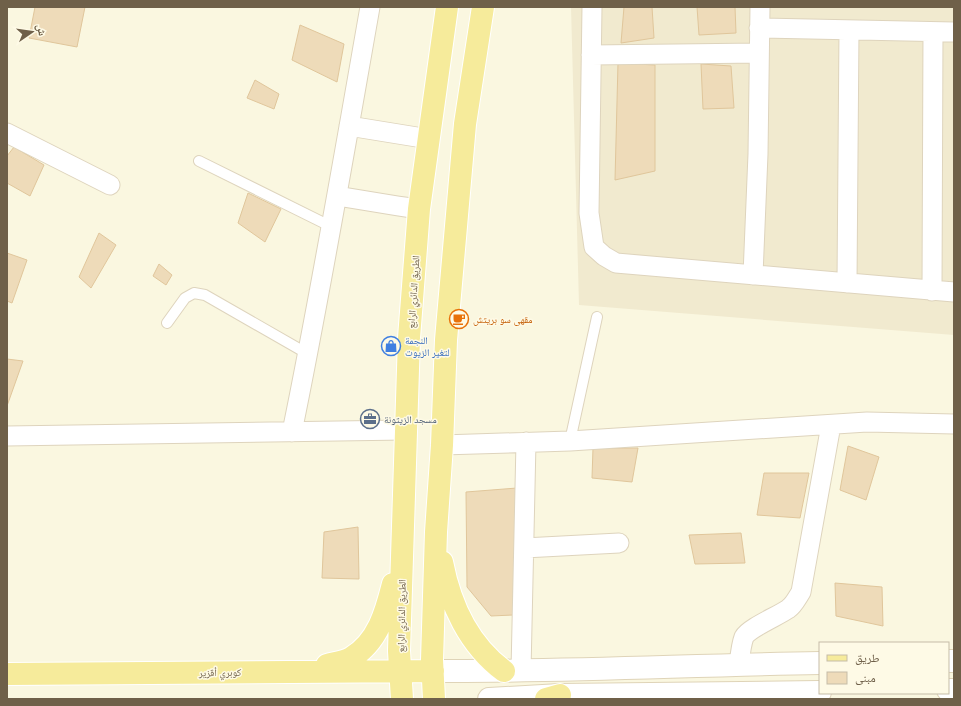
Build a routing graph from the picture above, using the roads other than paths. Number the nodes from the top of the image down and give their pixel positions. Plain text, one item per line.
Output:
1 (370, 7) edge
2 (447, 7) edge
3 (483, 7) edge
4 (592, 7) edge
5 (760, 7) edge
6 (759, 28) junction
7 (849, 30) junction
8 (933, 32) junction
9 (954, 32) edge
10 (759, 53) junction
11 (591, 55) junction
12 (349, 126) junction
13 (7, 133) edge
14 (429, 139) junction
15 (199, 161) dead end
16 (110, 185) dead end
17 (337, 196) junction
18 (419, 209) junction
19 (332, 226) junction
20 (753, 275) junction
21 (848, 284) junction
22 (932, 291) junction
23 (954, 292) edge
24 (597, 317) dead end
25 (167, 323) dead end
26 (308, 354) junction
27 (954, 424) edge
28 (831, 425) junction
29 (405, 430) junction
30 (292, 432) junction
31 (7, 436) edge
32 (570, 441) junction
33 (526, 442) junction
34 (442, 445) junction
35 (436, 532) junction
36 (619, 543) dead end
37 (402, 548) junction
38 (524, 548) junction
39 (819, 663) edge
40 (739, 664) junction
41 (291, 671) junction
42 (400, 671) junction
43 (433, 671) junction
44 (513, 671) junction
45 (7, 674) edge
46 (819, 692) edge
47 (553, 697) edge
48 (402, 699) edge
49 (434, 699) edge
50 (489, 699) edge

1 - 12 street
2 - 14 main road, الطريق الدائري الرابع
3 - 34 main road
4 - 11 street
5 - 6 street
6 - 7 street
6 - 10 street
7 - 8 street
7 - 21 street
8 - 9 street
8 - 22 street
10 - 11 street
10 - 20 street
11 - 20 street
12 - 14 street
12 - 17 street
13 - 16 street
14 - 18 main road, الطريق الدائري الرابع
15 - 19 lane
17 - 18 street
17 - 19 street
18 - 29 main road, الطريق الدائري الرابع
19 - 26 street
20 - 21 street
21 - 22 street
22 - 23 street
24 - 32 lane
25 - 26 lane
26 - 30 street
27 - 28 street
28 - 32 street
28 - 40 street
29 - 30 street
29 - 37 main road, الطريق الدائري الرابع
30 - 31 street
32 - 33 street
33 - 34 street
33 - 38 street
34 - 35 main road
35 - 43 main road
35 - 44 main road
36 - 38 street
37 - 41 main road
37 - 42 main road, الطريق الدائري الرابع
38 - 44 street
39 - 40 main road
40 - 44 main road
41 - 42 main road, كوبري أقزير
41 - 45 main road, كوبري أقزير
42 - 43 main road, كوبري أقزير
42 - 48 main road, الطريق الدائري الرابع
43 - 44 main road
43 - 49 main road
46 - 47 main road
47 - 50 main road

